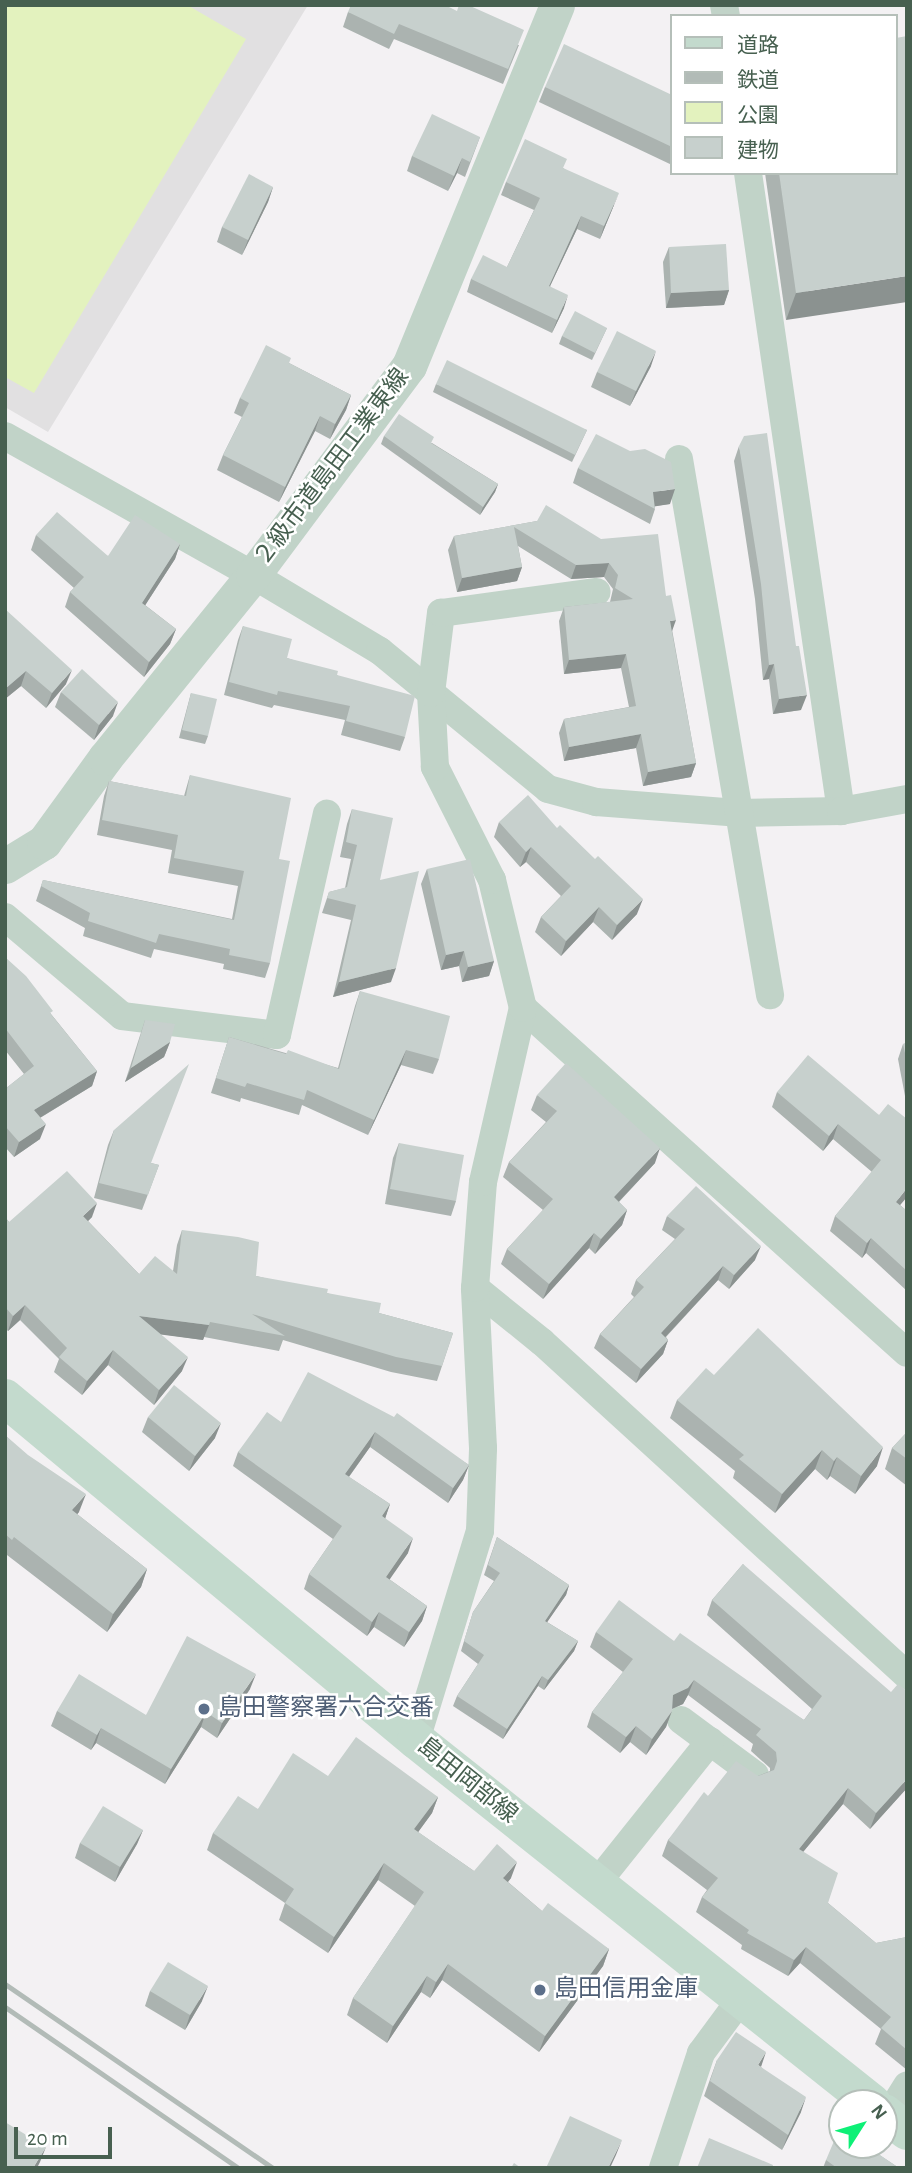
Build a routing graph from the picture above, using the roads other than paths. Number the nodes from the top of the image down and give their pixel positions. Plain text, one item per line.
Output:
1 (557, 5) edge
2 (748, 175) edge
3 (5, 436) edge
4 (680, 459) dead end
5 (253, 575) junction
6 (597, 592) dead end
7 (431, 693) junction
8 (907, 799) edge
9 (841, 811) junction
10 (738, 813) junction
11 (327, 814) dead end
12 (5, 866) edge
13 (5, 917) edge
14 (770, 995) dead end
15 (523, 1008) junction
16 (475, 1288) junction
17 (907, 1353) edge
18 (5, 1398) edge
19 (907, 1675) edge
20 (681, 1720) dead end
21 (415, 1740) junction
22 (710, 1741) junction
23 (755, 1774) edge
24 (596, 1884) junction
25 (741, 1999) junction
26 (863, 2089) edge
27 (663, 2168) edge

1 - 5 street, ２級市道島田工業東線
2 - 9 street
3 - 5 street
4 - 10 street
5 - 7 street
5 - 12 street, ２級市道島田工業東線
6 - 7 street
7 - 10 street
7 - 15 street
8 - 9 street
9 - 10 street
10 - 14 street
11 - 13 street
15 - 16 street
15 - 17 street
16 - 19 street
16 - 21 street
18 - 21 main road, 島田岡部線
20 - 22 street
21 - 24 main road, 島田岡部線
22 - 23 street
22 - 24 street
24 - 25 main road, 島田岡部線
25 - 26 main road, 島田岡部線
25 - 27 street

